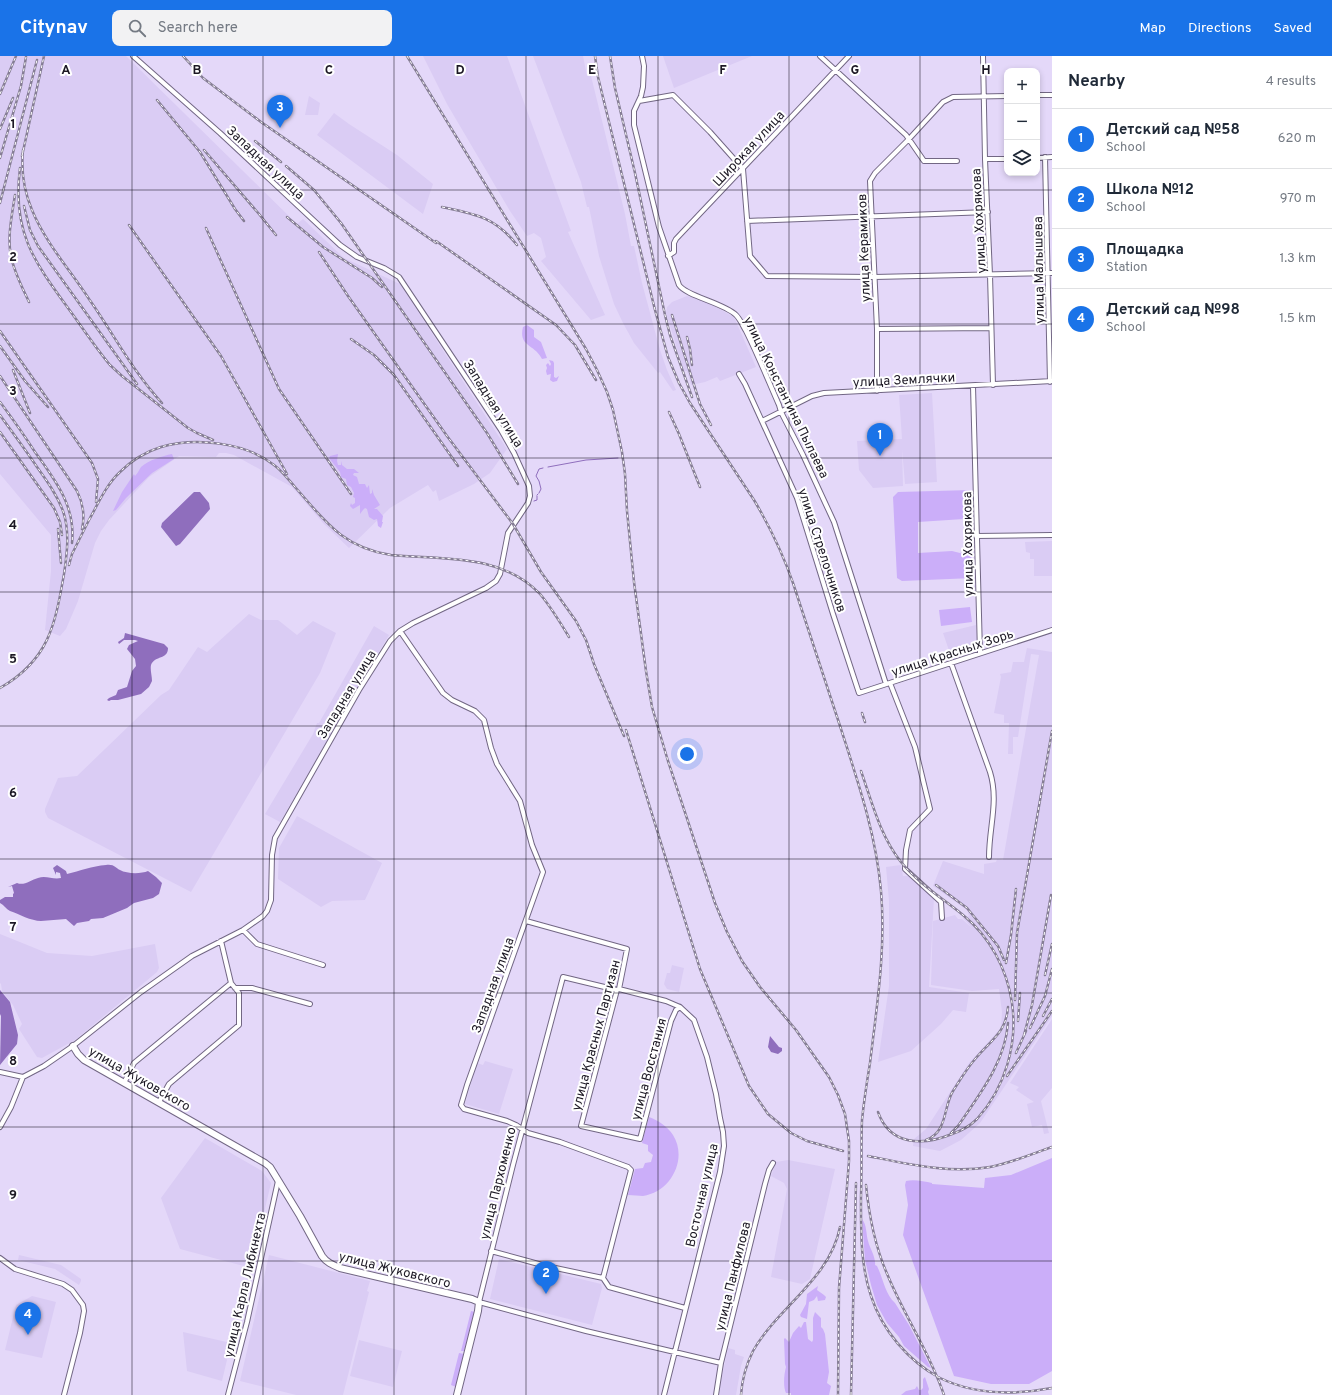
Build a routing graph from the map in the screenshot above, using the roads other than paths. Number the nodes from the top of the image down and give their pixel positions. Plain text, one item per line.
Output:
1 (132, 56) edge
2 (642, 56) edge
3 (820, 56) edge
4 (849, 56) edge
5 (982, 56) edge
6 (836, 70) junction
7 (1052, 94) edge
8 (1040, 95) edge
9 (983, 96) junction
10 (1004, 96) edge
11 (639, 101) junction
12 (909, 139) junction
13 (1045, 157) junction
14 (1052, 157) edge
15 (1040, 158) edge
16 (1004, 159) edge
17 (985, 160) junction
18 (957, 161) dead end
19 (743, 169) junction
20 (988, 212) junction
21 (872, 216) junction
22 (747, 221) junction
23 (668, 256) junction
24 (1050, 273) edge
25 (990, 274) junction
26 (874, 277) junction
27 (991, 328) junction
28 (877, 329) junction
29 (739, 374) dead end
30 (1051, 381) edge
31 (992, 385) junction
32 (972, 386) junction
33 (877, 391) junction
34 (781, 412) junction
35 (762, 421) junction
36 (1052, 535) edge
37 (976, 536) junction
38 (1052, 630) edge
39 (400, 631) junction
40 (980, 654) junction
41 (951, 663) junction
42 (888, 684) junction
43 (859, 693) joint
44 (989, 857) dead end
45 (942, 918) dead end
46 (526, 921) junction
47 (243, 930) junction
48 (220, 941) junction
49 (323, 965) dead end
50 (231, 983) junction
51 (235, 988) junction
52 (618, 989) junction
53 (310, 1004) dead end
54 (680, 1007) junction
55 (73, 1046) junction
56 (0, 1072) edge
57 (24, 1077) junction
58 (124, 1083) junction
59 (159, 1102) junction
60 (0, 1127) edge
61 (522, 1130) junction
62 (640, 1139) joint
63 (773, 1163) dead end
64 (278, 1180) junction
65 (491, 1251) junction
66 (0, 1258) edge
67 (603, 1278) junction
68 (479, 1302) junction
69 (685, 1308) junction
70 (674, 1352) junction
71 (721, 1363) junction
72 (64, 1395) edge
73 (228, 1395) edge
74 (457, 1395) edge
75 (664, 1395) edge
76 (716, 1395) edge

1 - 39 street, Западная улица
2 - 11 street, улица Константина Пылаева
3 - 6 street
4 - 6 street, Широкая улица
5 - 9 street, улица Хохрякова
6 - 12 street
6 - 19 street, Широкая улица
7 - 8 street
9 - 10 street, улица Керамиков
9 - 12 street, улица Керамиков
9 - 17 street, улица Хохрякова
11 - 19 street
11 - 23 street, улица Константина Пылаева
12 - 18 street
12 - 21 street, улица Керамиков
13 - 14 street
13 - 15 street
13 - 24 street, улица Малышева
16 - 17 street
17 - 20 street, улица Хохрякова
19 - 22 street
19 - 23 street, Широкая улица
20 - 21 street
20 - 25 street, улица Хохрякова
21 - 22 street
21 - 26 street, улица Керамиков
22 - 26 street
23 - 34 street, улица Константина Пылаева
24 - 25 street
24 - 30 street, улица Малышева
25 - 26 street
25 - 27 street, улица Хохрякова
26 - 28 street, улица Керамиков
27 - 28 street
27 - 31 street, улица Хохрякова
28 - 33 street, улица Керамиков
29 - 35 street, улица Стрелочников
30 - 31 street, улица Землячки
31 - 32 street, улица Землячки
32 - 33 street, улица Землячки
32 - 37 street, улица Хохрякова
33 - 34 street, улица Землячки
34 - 35 street, улица Землячки
34 - 42 street, улица Константина Пылаева
35 - 43 street, улица Стрелочников
36 - 37 street
37 - 40 street, улица Хохрякова
38 - 40 street, улица Красных Зорь
39 - 46 street, Западная улица
39 - 47 street, Западная улица
40 - 41 street, улица Красных Зорь
41 - 42 street, улица Красных Зорь
41 - 44 street
42 - 43 street, улица Красных Зорь
42 - 45 street, улица Константина Пылаева
46 - 52 street, улица Красных Партизан
46 - 61 street, Западная улица
47 - 48 street, Западная улица
47 - 49 street
48 - 50 street
48 - 55 street, Западная улица
50 - 51 street
50 - 58 street
51 - 53 street
51 - 59 street
52 - 54 street
52 - 61 street, улица Пархоменко
52 - 62 street, улица Красных Партизан
54 - 62 street, улица Восстания
54 - 69 street, Восточная улица
55 - 57 street, Западная улица
55 - 58 street, улица Жуковского
56 - 57 street
57 - 60 street
58 - 59 street, улица Жуковского
59 - 64 street, улица Жуковского
61 - 65 street, улица Пархоменко
61 - 67 street
63 - 71 street, улица Панфилова
64 - 68 street, улица Жуковского
64 - 73 street, улица Карла Либкнехта
65 - 67 street
65 - 68 street, улица Пархоменко
66 - 72 street
67 - 69 street
68 - 70 street, улица Жуковского
68 - 74 street, улица Пархоменко
69 - 70 street, Восточная улица
70 - 71 street, улица Жуковского
70 - 75 street, Восточная улица
71 - 76 street, улица Панфилова

